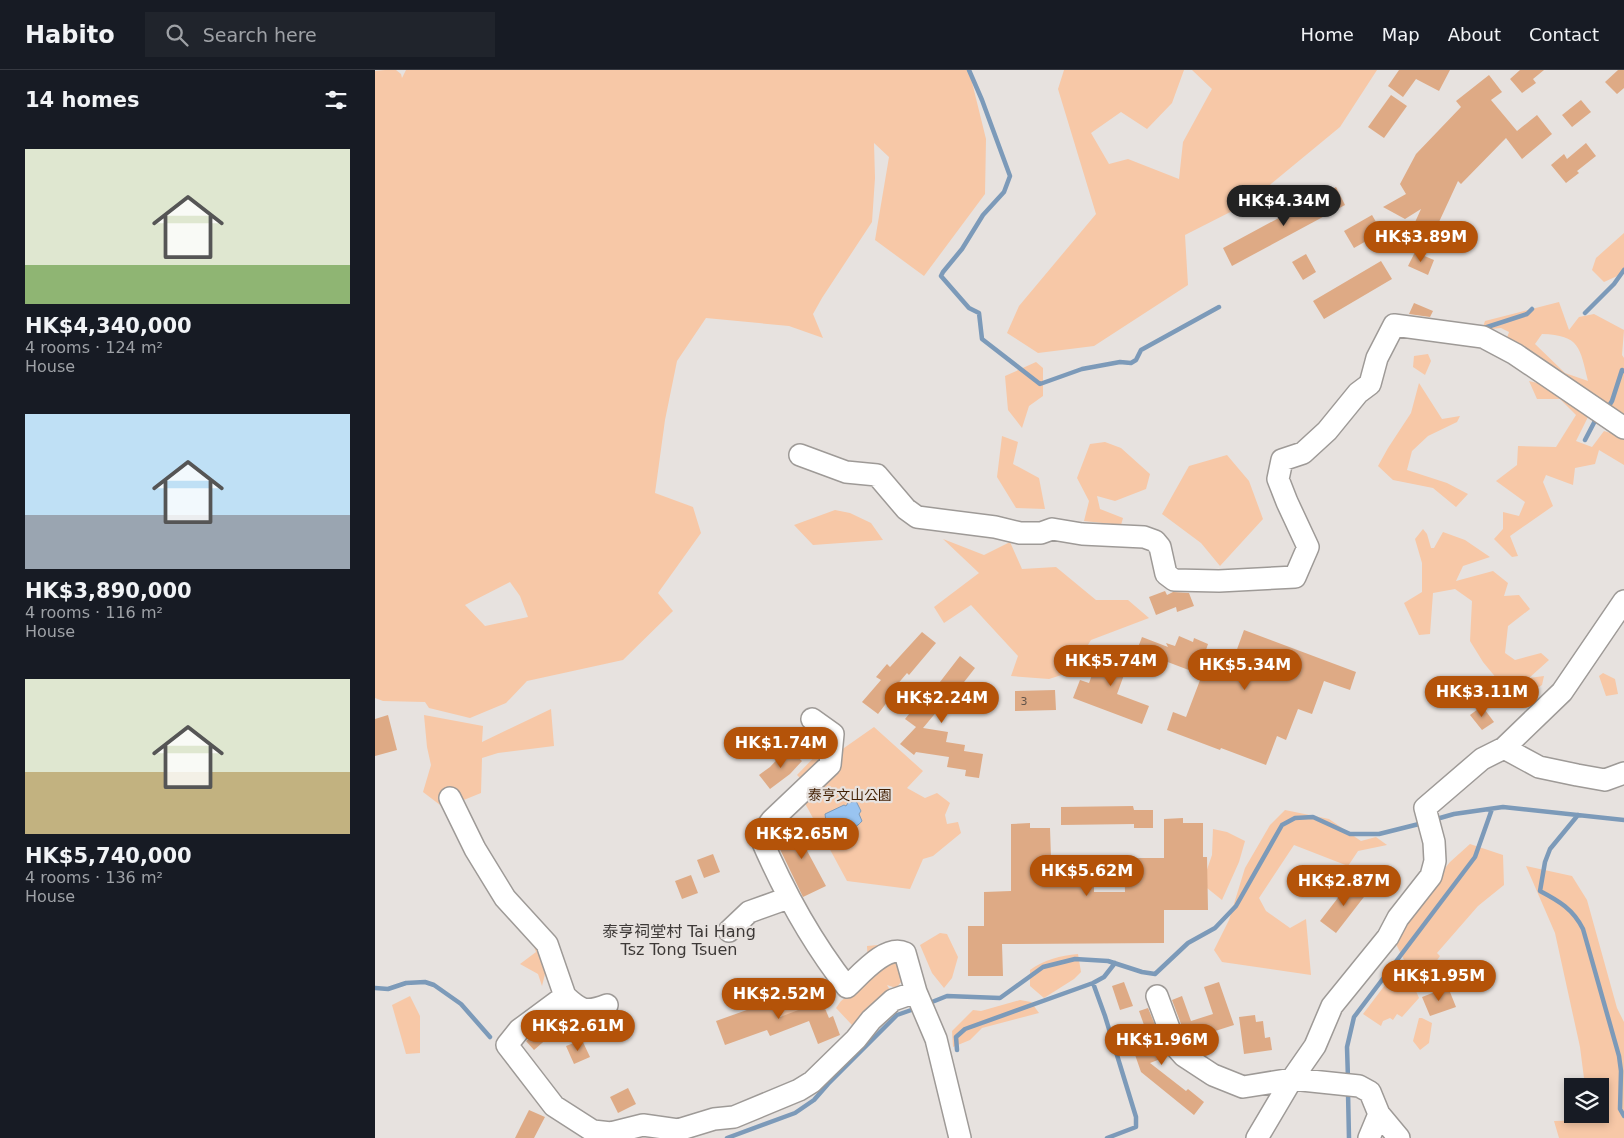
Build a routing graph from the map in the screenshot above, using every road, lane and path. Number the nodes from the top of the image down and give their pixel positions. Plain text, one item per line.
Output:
1 (1624, 428) edge
2 (800, 455) dead end
3 (1624, 602) edge
4 (812, 719) dead end
5 (1504, 748) junction
6 (1624, 773) edge
7 (450, 798) dead end
8 (789, 898) junction
9 (729, 931) dead end
10 (565, 996) junction
11 (918, 996) junction
12 (1157, 996) dead end
13 (607, 1005) dead end
14 (1292, 1079) junction
15 (1379, 1114) junction
16 (641, 1131) edge
17 (960, 1138) edge
18 (1257, 1138) edge
19 (1369, 1138) edge
20 (1399, 1138) edge

1 - 2 street
3 - 5 street
4 - 8 street
5 - 6 street
5 - 14 street
7 - 10 street
8 - 9 street
8 - 11 street
10 - 13 street
10 - 16 street
11 - 16 street
11 - 17 street
12 - 14 street
14 - 15 street
14 - 18 street
15 - 19 street
15 - 20 street

